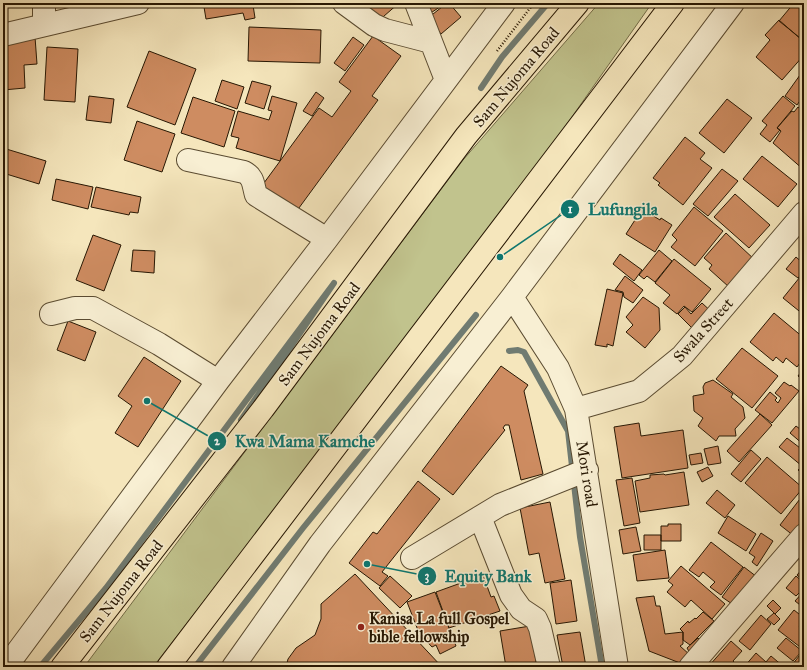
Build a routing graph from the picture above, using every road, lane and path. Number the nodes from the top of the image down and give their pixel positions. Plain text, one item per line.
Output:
1 (44, 3) edge
2 (138, 3) edge
3 (344, 3) edge
4 (416, 3) edge
5 (504, 3) edge
6 (578, 3) edge
7 (673, 3) edge
8 (733, 3) edge
9 (44, 25) junction
10 (3, 36) edge
11 (431, 42) junction
12 (446, 80) junction
13 (188, 160) dead end
14 (804, 213) edge
15 (327, 239) junction
16 (512, 297) junction
17 (51, 314) dead end
18 (218, 381) junction
19 (576, 409) junction
20 (587, 470) junction
21 (480, 517) junction
22 (804, 535) edge
23 (412, 558) dead end
24 (6, 667) edge
25 (62, 667) edge
26 (168, 667) edge
27 (233, 667) edge
28 (549, 667) edge
29 (617, 667) edge
30 (690, 667) edge

1 - 9 street
2 - 9 street
3 - 11 street
4 - 11 street
5 - 12 street
6 - 25 main road, Sam Nujoma Road
7 - 26 main road
8 - 16 street
9 - 10 street
11 - 12 street
12 - 15 street
13 - 15 street
14 - 19 street, Swala Street
15 - 18 street
16 - 19 street, Mori road
16 - 27 street
17 - 18 street
18 - 24 street
19 - 20 street, Mori road
20 - 21 street
20 - 29 street, Mori road
21 - 23 street
21 - 28 street
22 - 30 street

